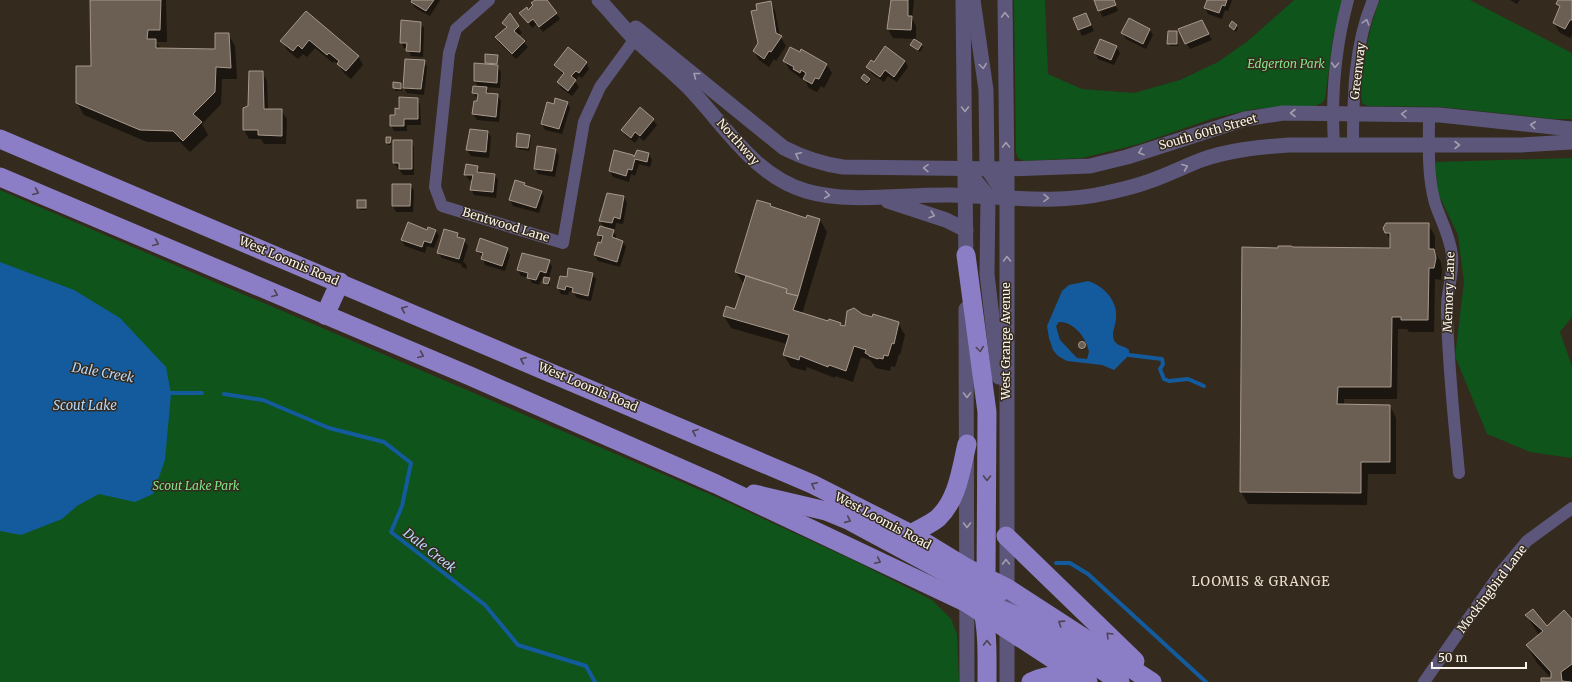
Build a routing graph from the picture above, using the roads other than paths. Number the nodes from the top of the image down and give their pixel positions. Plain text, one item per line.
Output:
1 (489, 0) edge
2 (600, 0) edge
3 (963, 0) edge
4 (973, 0) edge
5 (1004, 0) edge
6 (1348, 0) edge
7 (1373, 0) edge
8 (638, 35) junction
9 (1332, 114) junction
10 (1353, 114) junction
11 (1429, 115) junction
12 (1572, 129) edge
13 (0, 138) edge
14 (1572, 142) edge
15 (1334, 144) junction
16 (1353, 144) junction
17 (1429, 145) junction
18 (965, 168) junction
19 (987, 168) junction
20 (1007, 168) junction
21 (0, 177) edge
22 (966, 195) junction
23 (988, 196) junction
24 (868, 197) junction
25 (1007, 198) junction
26 (966, 230) junction
27 (966, 255) junction
28 (340, 282) junction
29 (325, 315) junction
30 (1006, 429) junction
31 (967, 444) junction
32 (1459, 473) dead end
33 (716, 484) junction
34 (1572, 508) edge
35 (911, 534) junction
36 (1006, 536) junction
37 (986, 597) junction
38 (1087, 681) edge
39 (967, 682) edge
40 (987, 682) edge
41 (1007, 682) edge
42 (1031, 682) edge
43 (1120, 682) edge
44 (1152, 682) edge
45 (1156, 682) edge
46 (1424, 682) edge

1 - 8 street, Bentwood Lane
2 - 8 street, Northway
3 -> 18 street, West Grange Avenue
4 -> 19 street
20 -> 5 street, West Grange Avenue
6 -> 9 street, Greenway
10 -> 7 street, Greenway
18 -> 8 street, Northway
8 -> 24 street, Northway
9 - 10 street, South 60th Street
9 - 15 street, Greenway
9 -> 20 street, South 60th Street
11 -> 10 street, South 60th Street
10 - 16 street, Greenway
12 -> 11 street, South 60th Street
11 - 17 street, Memory Lane
13 - 28 main road, West Loomis Road
17 -> 14 street, South 60th Street
15 - 16 street, South 60th Street
25 -> 15 street, South 60th Street
16 - 17 street, South 60th Street
17 - 32 street, Memory Lane
18 - 19 street, South 60th Street
18 - 22 street, West Grange Avenue
18 - 23 street
19 - 20 street, South 60th Street
19 - 25 street
20 - 25 street, West Grange Avenue
21 -> 29 main road, West Loomis Road
22 - 23 street, South 60th Street
22 - 24 street, Northway
22 - 26 street, West Grange Avenue
23 - 25 street, South 60th Street
23 - 30 street
24 -> 26 street
30 -> 25 street, West Grange Avenue
26 - 27 street, West Grange Avenue
27 -> 31 street, West Grange Avenue
27 -> 37 main road
28 - 29 main road
35 -> 28 main road, West Loomis Road
29 -> 33 main road, West Loomis Road
30 - 36 street, West Grange Avenue
31 - 35 main road
31 -> 37 street, West Grange Avenue
33 -> 37 main road, West Loomis Road
33 -> 37 main road
34 - 46 street, Mockingbird Lane
35 - 37 main road, West Loomis Road
37 -> 36 street, West Grange Avenue
45 -> 36 main road
37 - 38 main road, West Loomis Road
37 - 39 street, West Grange Avenue
40 -> 37 main road
37 - 41 street, West Grange Avenue
37 - 43 main road
44 -> 37 main road, West Loomis Road
38 - 42 main road

